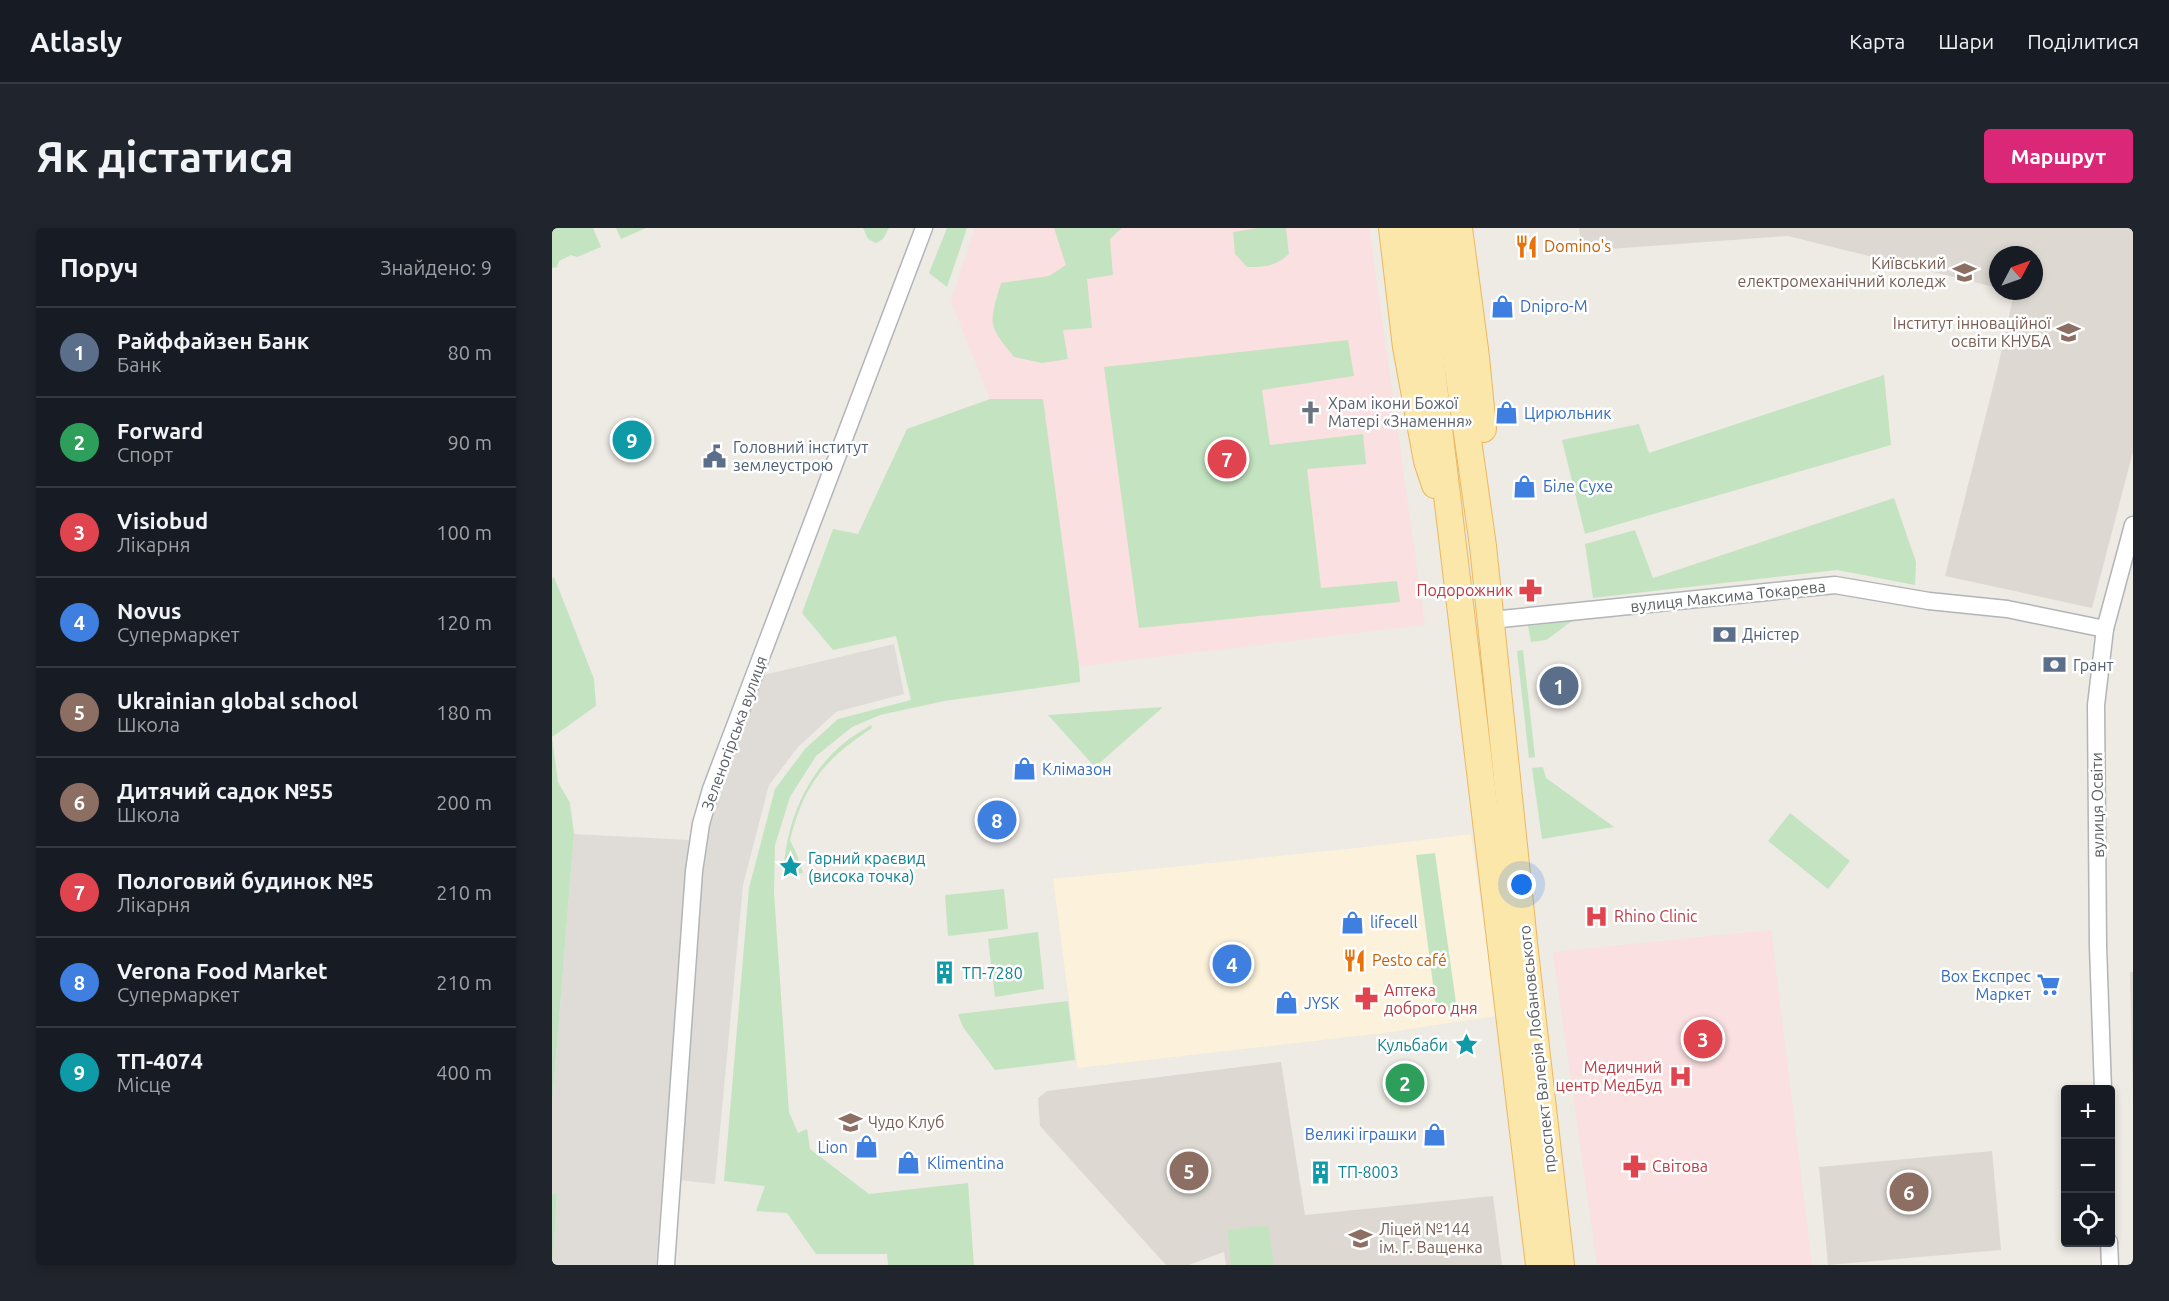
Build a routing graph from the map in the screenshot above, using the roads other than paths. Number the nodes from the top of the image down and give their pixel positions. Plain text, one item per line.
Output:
1 (924, 228) edge
2 (1392, 228) edge
3 (1415, 228) edge
4 (1438, 228) edge
5 (1459, 228) edge
6 (2133, 525) edge
7 (1483, 546) junction
8 (1455, 547) junction
9 (1491, 620) junction
10 (2105, 629) junction
11 (2103, 1085) edge
12 (2109, 1247) edge
13 (666, 1265) edge
14 (1539, 1265) edge
15 (1561, 1265) edge
16 (2110, 1265) edge

1 - 13 street, Зеленогірська вулиця
2 - 8 main road, проспект Валерія Лобановського
3 - 8 main road, проспект Валерія Лобановського
4 - 7 main road, проспект Валерія Лобановського
5 - 7 main road, проспект Валерія Лобановського
6 - 10 street, вулиця Освіти
7 - 9 main road, проспект Валерія Лобановського
8 - 14 main road, проспект Валерія Лобановського
9 - 10 street, вулиця Максима Токарева
9 - 15 main road, проспект Валерія Лобановського
10 - 11 street, вулиця Освіти
12 - 16 street

